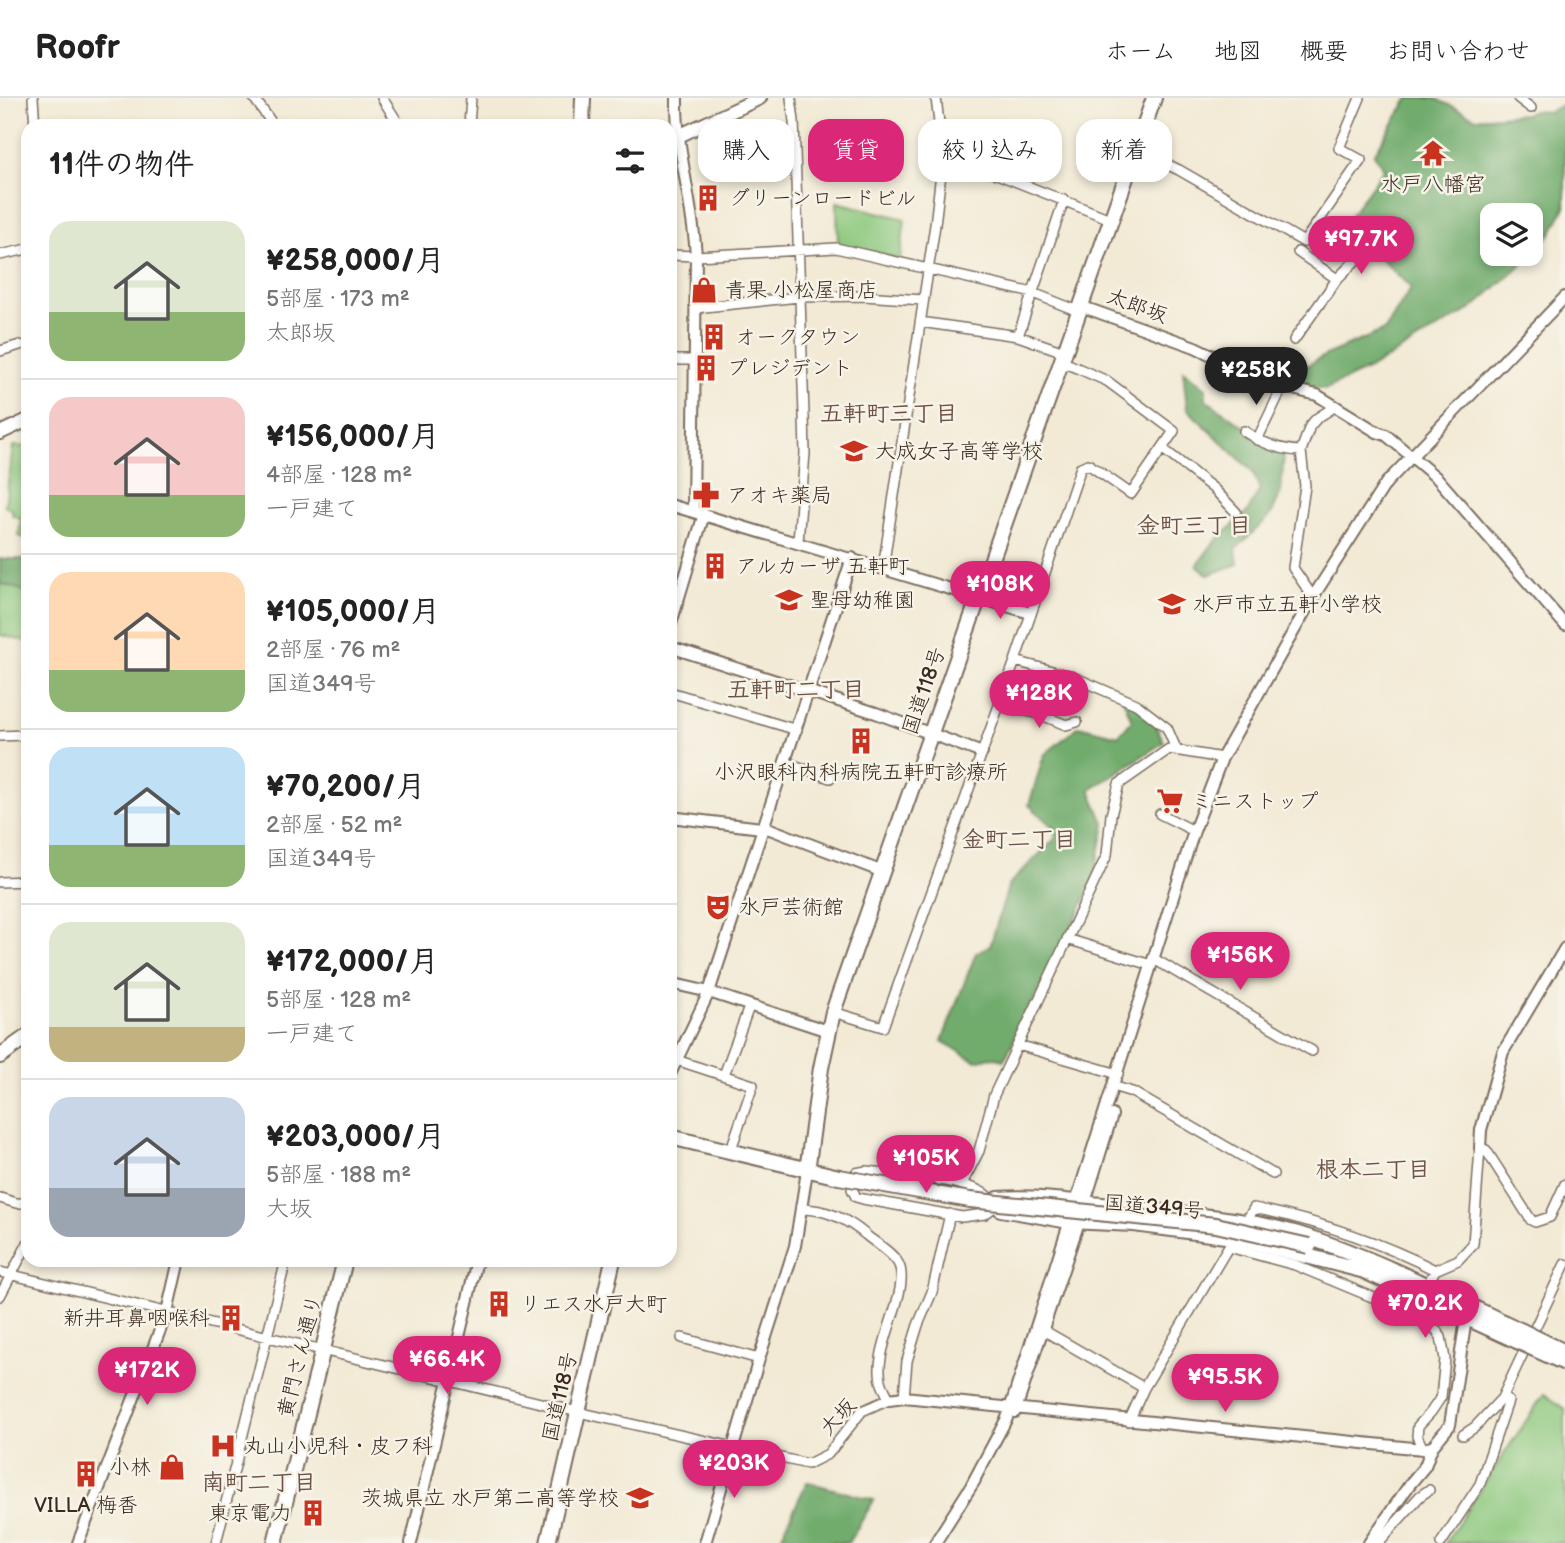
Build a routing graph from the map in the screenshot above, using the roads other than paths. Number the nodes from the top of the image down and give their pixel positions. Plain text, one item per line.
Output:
1 (33, 98) edge
2 (254, 98) edge
3 (382, 98) edge
4 (471, 98) edge
5 (583, 98) edge
6 (677, 98) edge
7 (760, 98) edge
8 (791, 98) edge
9 (936, 98) edge
10 (1154, 98) edge
11 (1360, 98) edge
12 (1518, 98) edge
13 (1531, 108) dead end
14 (34, 119) edge
15 (269, 119) edge
16 (396, 119) edge
17 (470, 119) edge
18 (582, 119) edge
19 (675, 119) edge
20 (939, 119) edge
21 (1146, 119) edge
22 (677, 137) edge
23 (677, 150) edge
24 (1172, 166) edge
25 (940, 182) edge
26 (1014, 182) edge
27 (1123, 182) edge
28 (1064, 200) junction
29 (1110, 219) junction
30 (21, 250) edge
31 (798, 250) junction
32 (1365, 251) dead end
33 (1298, 252) dead end
34 (0, 255) edge
35 (677, 255) edge
36 (696, 256) junction
37 (928, 270) junction
38 (1337, 279) junction
39 (1033, 293) junction
40 (799, 297) junction
41 (1565, 297) edge
42 (923, 300) junction
43 (695, 308) junction
44 (1079, 308) junction
45 (920, 322) junction
46 (1018, 336) junction
47 (1294, 340) dead end
48 (20, 345) dead end
49 (0, 351) edge
50 (1062, 356) junction
51 (677, 359) edge
52 (694, 360) junction
53 (1283, 386) junction
54 (1336, 406) junction
55 (21, 423) edge
56 (1244, 431) dead end
57 (0, 433) edge
58 (1256, 440) junction
59 (1163, 449) junction
60 (1301, 452) junction
61 (1411, 455) junction
62 (677, 507) edge
63 (1236, 512) dead end
64 (698, 513) junction
65 (798, 542) junction
66 (852, 558) junction
67 (883, 568) junction
68 (1314, 597) junction
69 (978, 598) junction
70 (677, 599) edge
71 (1030, 613) junction
72 (1565, 625) edge
73 (677, 649) edge
74 (1015, 661) junction
75 (809, 693) junction
76 (677, 694) edge
77 (999, 706) junction
78 (1077, 722) dead end
79 (796, 730) junction
80 (932, 733) junction
81 (0, 736) edge
82 (21, 736) edge
83 (1177, 751) junction
84 (982, 752) junction
85 (1222, 758) junction
86 (785, 762) junction
87 (830, 778) dead end
88 (1160, 814) dead end
89 (677, 818) edge
90 (763, 828) junction
91 (1194, 831) junction
92 (883, 872) junction
93 (21, 881) edge
94 (0, 882) edge
95 (1068, 939) junction
96 (1565, 948) edge
97 (1152, 962) junction
98 (677, 985) edge
99 (709, 992) junction
100 (749, 1007) junction
101 (833, 1012) junction
102 (1135, 1017) junction
103 (21, 1030) edge
104 (828, 1031) junction
105 (21, 1041) edge
106 (0, 1044) edge
107 (1017, 1045) junction
108 (1312, 1051) dead end
109 (677, 1053) edge
110 (0, 1056) edge
111 (677, 1060) edge
112 (1118, 1073) junction
113 (724, 1075) junction
114 (1119, 1088) junction
115 (677, 1139) edge
116 (1480, 1148) junction
117 (730, 1152) junction
118 (807, 1171) junction
119 (1273, 1174) dead end
120 (862, 1184) dead end
121 (962, 1184) junction
122 (1565, 1184) edge
123 (0, 1198) edge
124 (1081, 1201) junction
125 (21, 1203) edge
126 (991, 1203) junction
127 (802, 1209) junction
128 (950, 1214) junction
129 (1074, 1222) junction
130 (1246, 1222) junction
131 (1231, 1242) junction
132 (21, 1256) edge
133 (1565, 1264) edge
134 (1362, 1265) junction
135 (177, 1267) edge
136 (284, 1267) edge
137 (343, 1267) edge
138 (475, 1267) edge
139 (611, 1267) edge
140 (0, 1272) edge
141 (12, 1275) junction
142 (0, 1296) edge
143 (1467, 1311) junction
144 (167, 1312) junction
145 (1043, 1330) junction
146 (267, 1336) junction
147 (1519, 1336) junction
148 (682, 1338) dead end
149 (323, 1351) junction
150 (1565, 1352) edge
151 (759, 1359) junction
152 (1565, 1363) edge
153 (449, 1381) junction
154 (1144, 1388) junction
155 (904, 1397) junction
156 (1502, 1398) junction
157 (890, 1399) junction
158 (1014, 1407) junction
159 (578, 1412) junction
160 (1129, 1421) junction
161 (1463, 1435) dead end
162 (732, 1448) junction
163 (1427, 1448) junction
164 (1429, 1490) dead end
165 (78, 1543) edge
166 (216, 1543) edge
167 (275, 1543) edge
168 (411, 1543) edge
169 (548, 1543) edge
170 (705, 1543) edge
171 (935, 1543) edge
172 (1369, 1543) edge
173 (1378, 1543) edge
174 (1441, 1543) edge

1 - 14 street
2 - 15 street
3 - 16 street
4 - 17 street
5 - 18 highway
6 - 19 street
7 - 22 main road
8 - 31 street
9 - 20 street
10 - 21 highway, 国道118号
11 - 24 street
12 - 13 street
23 - 36 street
25 - 37 street
26 - 28 street
27 - 29 highway, 国道118号
28 - 29 street
28 - 39 street
29 - 44 highway, 国道118号
30 - 34 street
31 - 36 street
31 - 37 street
31 - 40 street
32 - 38 street
33 - 38 street
35 - 36 street
36 - 43 street
37 - 39 street
37 - 42 street
38 - 47 street
39 - 44 street
39 - 46 street
40 - 42 street
40 - 43 street
40 - 65 street
41 - 61 street
42 - 45 street
43 - 52 street
44 - 50 highway, 国道118号
44 - 53 street, 太郎坂
45 - 46 street
45 - 67 street
46 - 50 street
48 - 49 street
50 - 59 street
50 - 69 highway, 国道118号
51 - 52 street
52 - 64 street
53 - 54 street, 太郎坂
53 - 58 street
54 - 60 street
54 - 61 street, 太郎坂
55 - 57 main road
56 - 58 street
58 - 60 street
59 - 63 street
59 - 71 street
60 - 68 street
61 - 68 street
61 - 72 street, 太郎坂
62 - 64 street
64 - 65 street
64 - 70 street
65 - 66 street
66 - 67 street
66 - 75 street
67 - 69 street
68 - 85 street
69 - 71 street
69 - 80 highway, 国道118号
71 - 74 street
73 - 75 street
74 - 77 street
74 - 83 street
75 - 79 street
75 - 80 street
76 - 79 street
77 - 78 street
77 - 84 street
79 - 86 street
80 - 84 street
80 - 92 highway, 国道118号
81 - 82 street
83 - 85 street
83 - 95 street
84 - 101 street
85 - 91 street
86 - 87 street
86 - 90 street
88 - 91 street
89 - 90 street
90 - 92 street
90 - 99 street
91 - 97 street
92 - 101 highway, 国道118号
93 - 94 street
95 - 97 street
95 - 107 street
96 - 116 street
97 - 102 street
97 - 108 street
98 - 99 street
99 - 100 street
99 - 109 street
100 - 104 street
100 - 113 street
101 - 104 highway, 国道118号
102 - 112 street
102 - 114 street
103 - 106 highway
104 - 118 highway, 国道118号
105 - 110 highway
107 - 112 street
107 - 121 street
111 - 113 street
112 - 124 street
113 - 117 street
114 - 119 street
114 - 124 street
115 - 117 highway
116 - 122 street
116 - 130 street
117 - 118 highway
118 - 127 street
118 - 134 highway, 国道349号, bridge
120 - 126 highway, 国道349号
121 - 126 street
121 - 128 street
123 - 125 street
124 - 126 highway, 国道349号
124 - 129 street
124 - 130 highway, 国道349号
126 - 128 street
126 - 129 highway, 国道349号
127 - 151 street
127 - 157 street
128 - 155 street
129 - 131 highway, 国道349号
129 - 145 street
129 - 158 street
130 - 134 highway, 国道349号
131 - 134 highway, 国道349号
131 - 154 street
131 - 163 street
132 - 141 street
133 - 156 street
134 - 143 highway, 国道349号
135 - 144 street
136 - 146 street
137 - 149 highway, 黄門さん通り
138 - 153 street
139 - 159 highway, 国道118号
140 - 141 street, 大坂
141 - 142 street
141 - 144 street, 大坂
143 - 147 highway, 国道349号
143 - 163 street
144 - 146 street, 大坂
144 - 165 street
145 - 154 street
145 - 158 street
146 - 149 street, 大坂
146 - 166 street
147 - 150 highway, 国道349号, bridge
147 - 152 highway, 国道349号, bridge
148 - 151 street
149 - 153 street, 大坂
149 - 167 highway, 黄門さん通り
151 - 162 street
153 - 159 street, 大坂
153 - 168 street
154 - 160 street
155 - 157 street
155 - 158 street
156 - 161 street
156 - 174 street
157 - 162 street, 大坂
158 - 160 street
158 - 171 street
159 - 162 street, 大坂
159 - 169 highway, 国道118号
160 - 163 street
162 - 170 street
163 - 172 street
164 - 173 street

